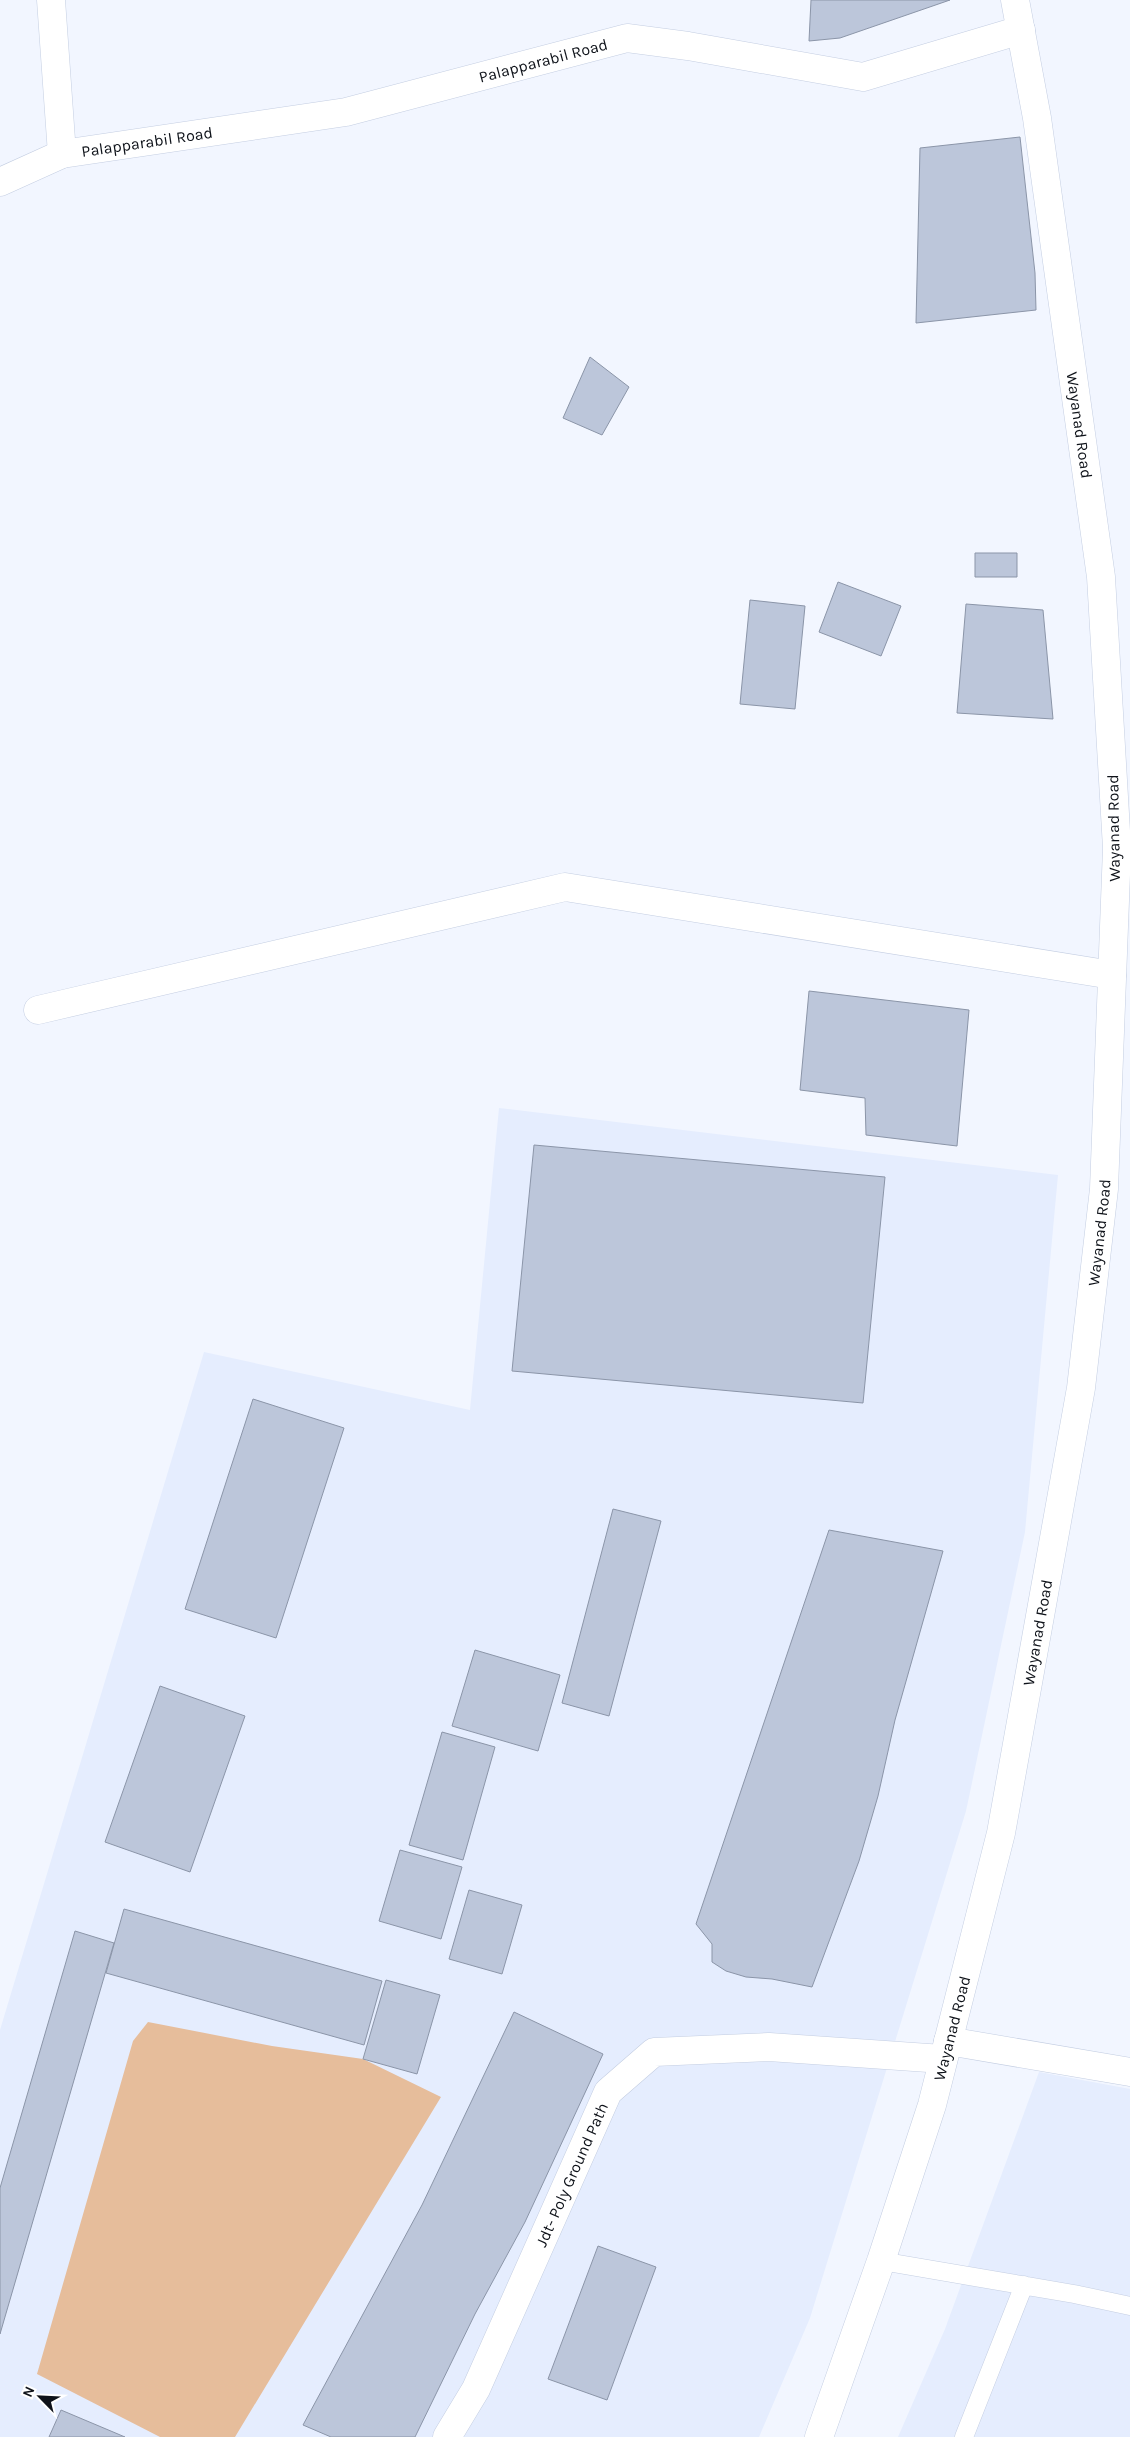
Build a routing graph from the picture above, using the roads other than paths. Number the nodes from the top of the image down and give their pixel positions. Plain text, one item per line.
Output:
1 (52, 0) edge
2 (1015, 0) edge
3 (1021, 30) junction
4 (62, 154) junction
5 (0, 182) edge
6 (1112, 975) junction
7 (38, 1010) dead end
8 (946, 2050) junction
9 (1130, 2072) edge
10 (881, 2260) junction
11 (1024, 2286) junction
12 (1130, 2306) edge
13 (446, 2437) edge
14 (819, 2437) edge
15 (964, 2437) edge

1 - 4 main road
2 - 3 main road, Wayanad Road
3 - 4 main road, Palapparabil Road
3 - 6 main road, Wayanad Road
4 - 5 main road, Palapparabil Road
6 - 7 main road
6 - 8 main road, Wayanad Road
8 - 9 main road, Jdt- Poly Ground Path
8 - 10 main road, Wayanad Road
8 - 13 main road, Jdt- Poly Ground Path
10 - 11 lane
10 - 14 main road, Wayanad Road
11 - 12 lane
11 - 15 lane

